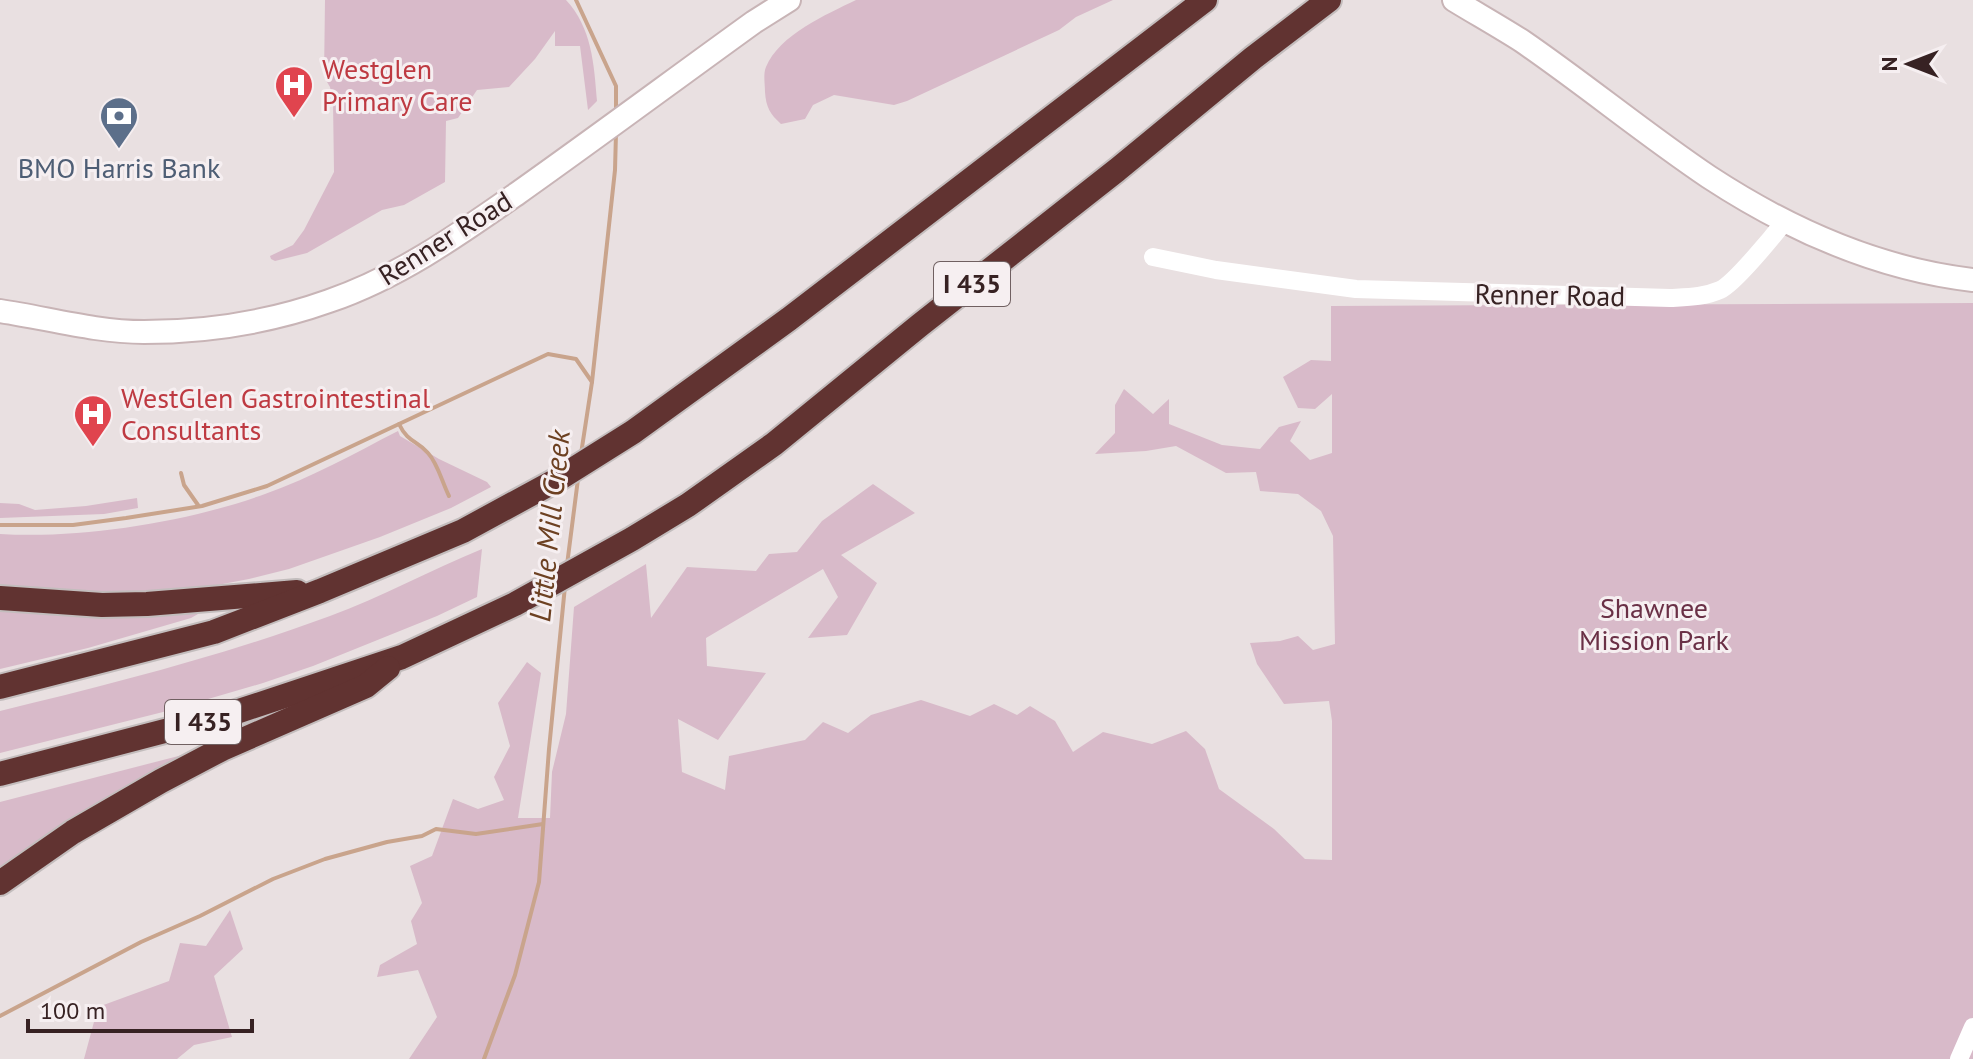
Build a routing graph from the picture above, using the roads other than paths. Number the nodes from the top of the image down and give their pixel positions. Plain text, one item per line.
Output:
1 (789, 0) edge
2 (1205, 0) edge
3 (1329, 0) edge
4 (1454, 0) edge
5 (1785, 221) junction
6 (1153, 257) dead end
7 (1973, 280) edge
8 (0, 311) edge
9 (320, 591) junction
10 (0, 598) edge
11 (402, 657) junction
12 (0, 687) edge
13 (0, 774) edge
14 (0, 883) edge
15 (1973, 1027) edge
16 (1959, 1059) edge

1 - 8 main road, Renner Road
2 - 9 highway
3 - 11 highway, I 435
4 - 5 main road
5 - 6 street, Renner Road
5 - 7 main road
9 - 10 highway
9 - 12 highway
11 - 13 highway, I 435
11 - 14 highway
15 - 16 street

